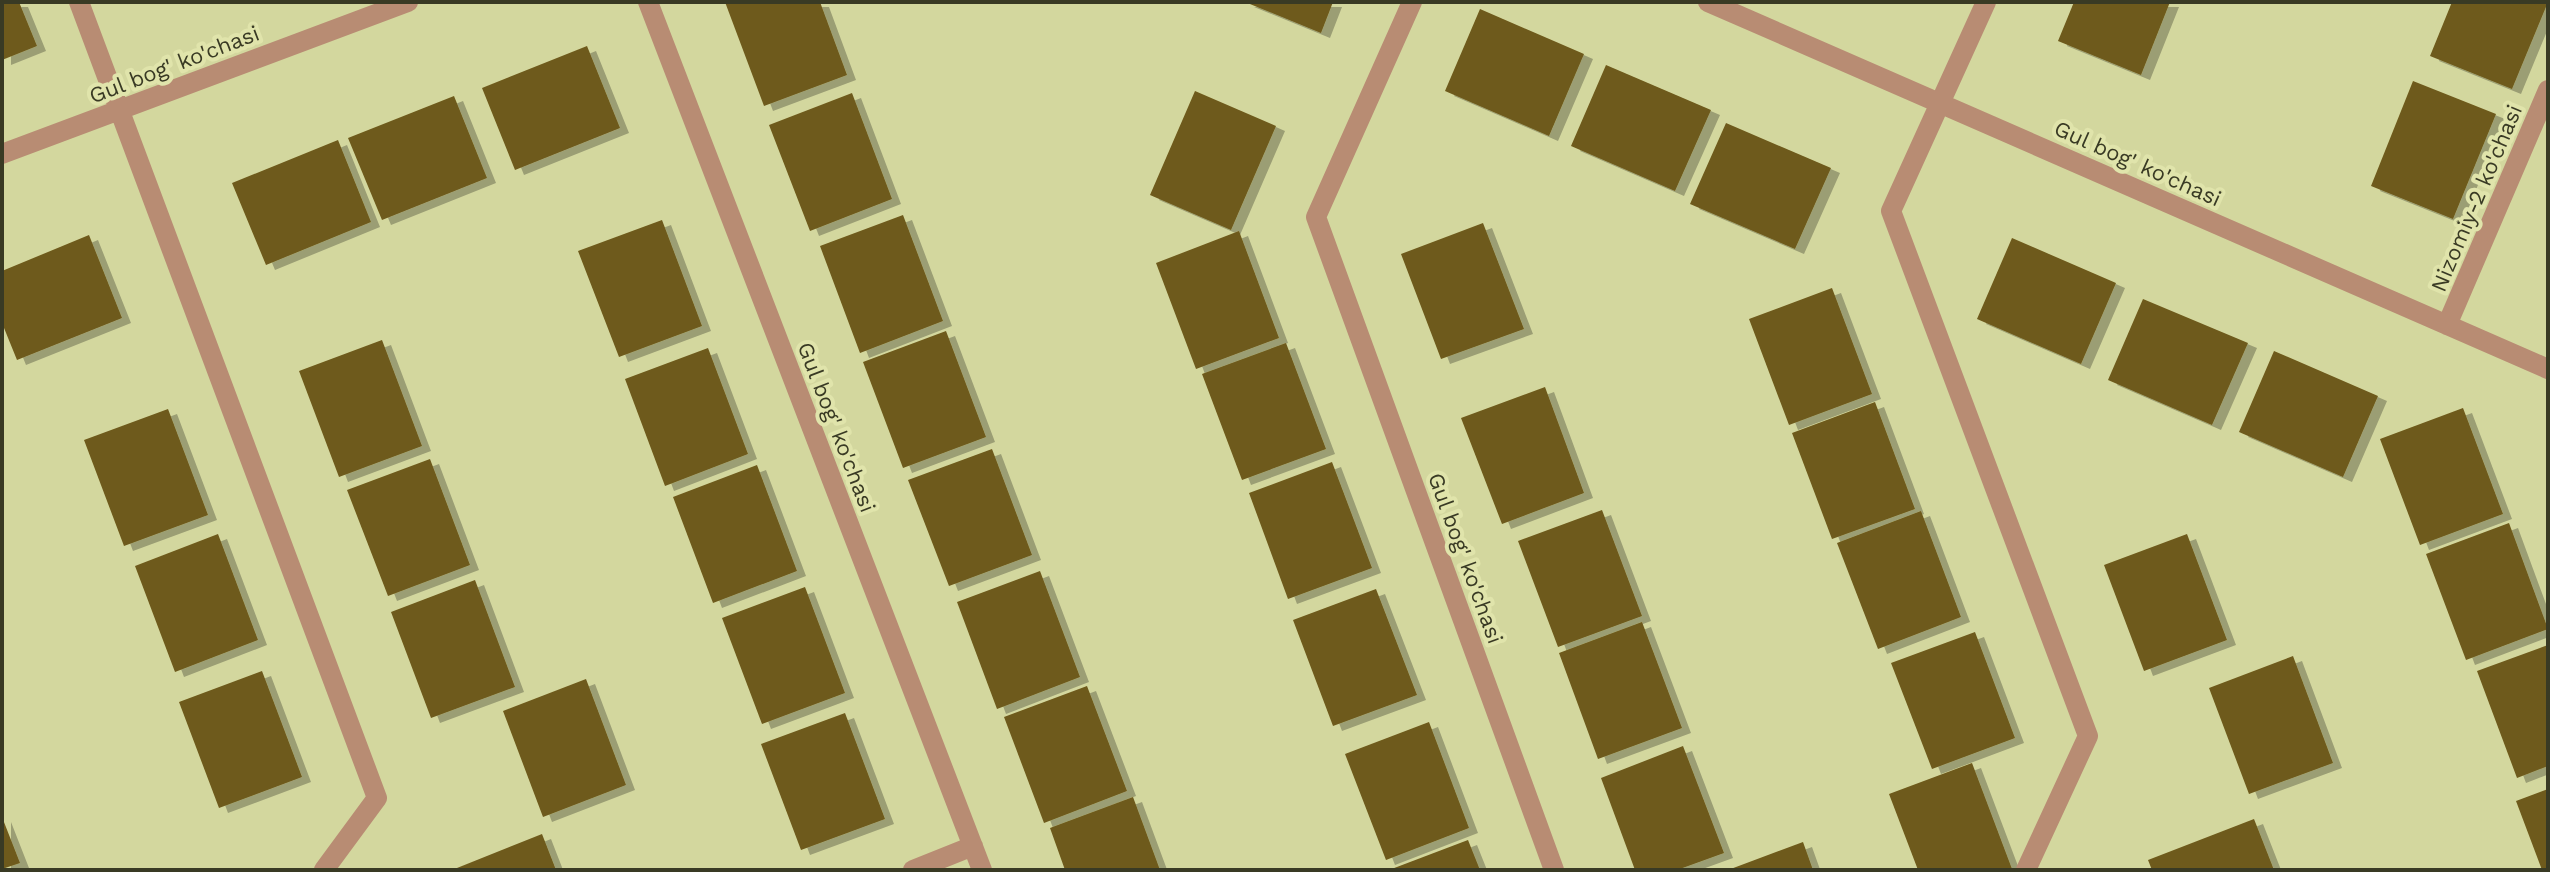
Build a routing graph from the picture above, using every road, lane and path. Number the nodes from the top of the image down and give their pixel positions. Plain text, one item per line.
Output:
1 (79, 2) edge
2 (408, 2) edge
3 (648, 2) edge
4 (1412, 2) edge
5 (1708, 2) edge
6 (1986, 2) edge
7 (2548, 90) edge
8 (1940, 103) junction
9 (120, 110) junction
10 (2, 154) edge
11 (2447, 325) junction
12 (2548, 369) edge
13 (973, 846) junction
14 (324, 870) edge
15 (913, 870) edge
16 (982, 870) edge
17 (1554, 870) edge
18 (2026, 870) edge

1 - 9 street
2 - 9 street, Gul bog' ko'chasi
3 - 13 street, Gul bog' ko'chasi
4 - 17 street, Gul bog' ko'chasi
5 - 8 street, Gul bog' ko'chasi
6 - 8 street
7 - 11 street, Nizomiy-2 ko'chasi
8 - 11 street, Gul bog' ko'chasi
8 - 18 street
9 - 10 street, Gul bog' ko'chasi
9 - 14 street
11 - 12 street, Gul bog' ko'chasi
13 - 15 street
13 - 16 street, Gul bog' ko'chasi

